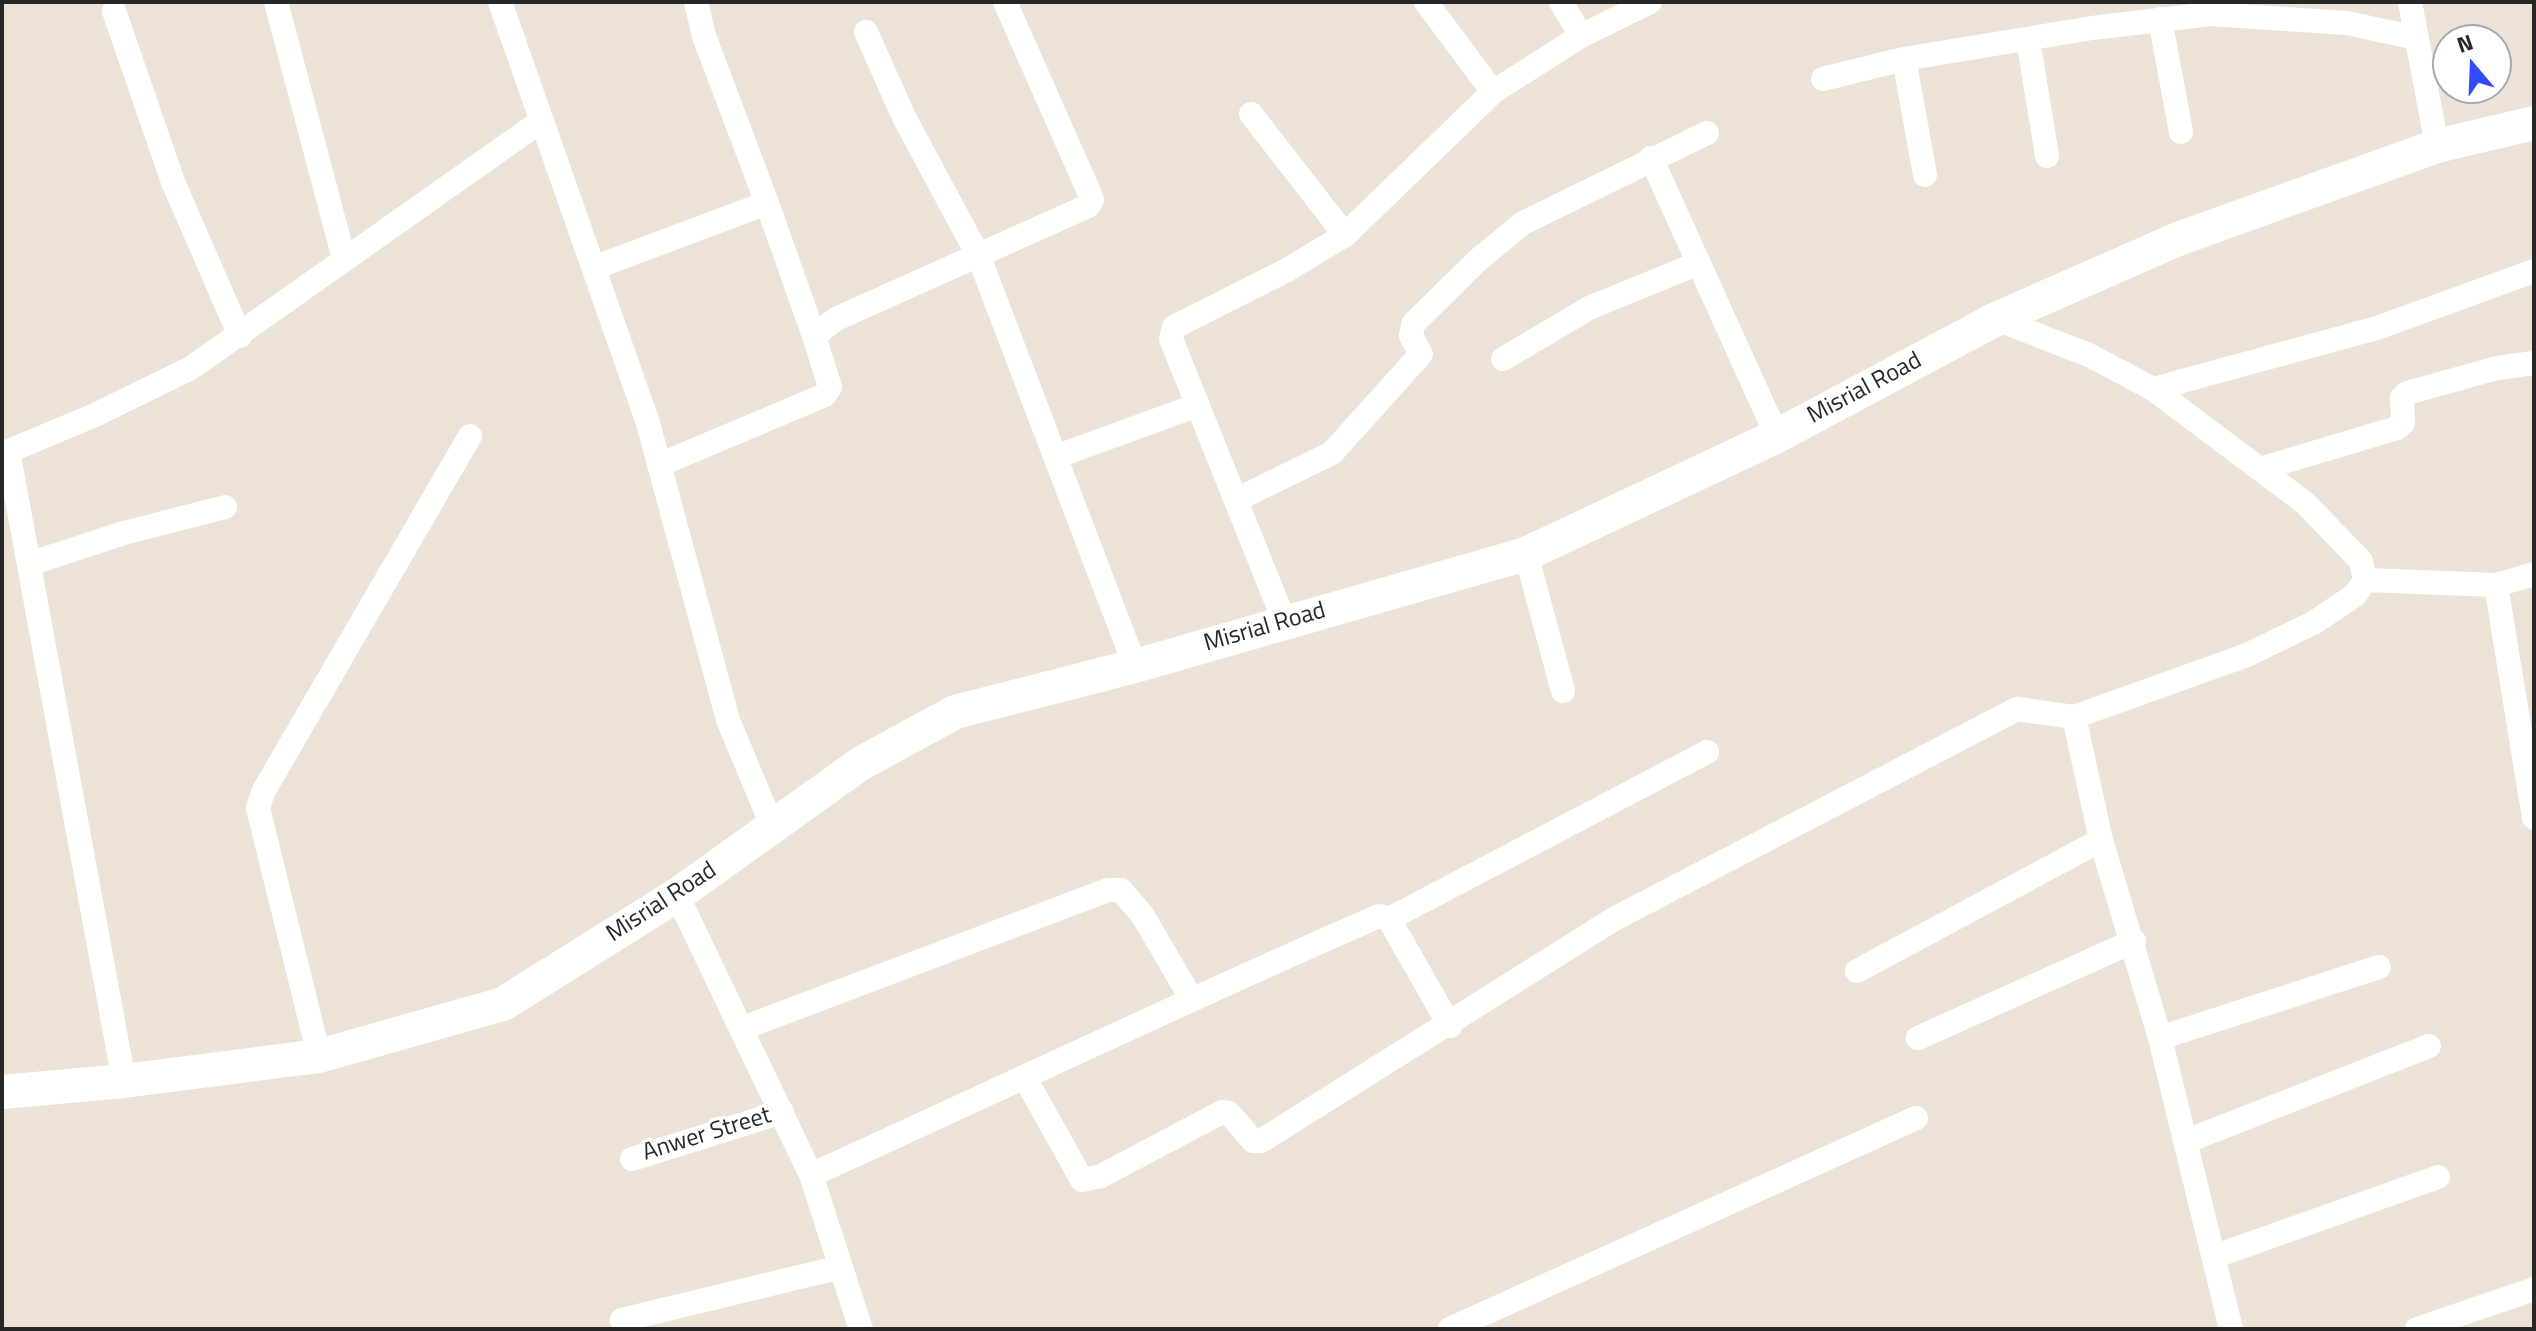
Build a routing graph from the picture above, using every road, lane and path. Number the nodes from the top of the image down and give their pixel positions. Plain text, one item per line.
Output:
1 (276, 2) edge
2 (500, 2) edge
3 (696, 2) edge
4 (1005, 2) edge
5 (1426, 2) edge
6 (1561, 2) edge
7 (1650, 2) edge
8 (2410, 2) edge
9 (114, 11) dead end
10 (2160, 19) junction
11 (866, 32) dead end
12 (1581, 36) junction
13 (2416, 38) junction
14 (2028, 39) junction
15 (1904, 59) junction
16 (1823, 79) dead end
17 (1493, 92) junction
18 (1251, 114) dead end
19 (541, 121) junction
20 (2534, 123) edge
21 (2181, 132) dead end
22 (1707, 133) dead end
23 (2437, 146) junction
24 (2047, 156) dead end
25 (1651, 158) junction
26 (1925, 175) dead end
27 (767, 203) junction
28 (1345, 235) junction
29 (979, 257) junction
30 (344, 259) junction
31 (1699, 263) junction
32 (596, 267) junction
33 (2534, 271) edge
34 (1996, 319) junction
35 (240, 336) junction
36 (814, 336) junction
37 (1503, 359) dead end
38 (2534, 363) edge
39 (2153, 389) junction
40 (1198, 405) junction
41 (470, 436) dead end
42 (1777, 436) junction
43 (5, 452) edge
44 (1055, 457) junction
45 (659, 465) junction
46 (2260, 469) junction
47 (1236, 500) junction
48 (225, 507) dead end
49 (1526, 554) junction
50 (29, 564) junction
51 (2534, 574) edge
52 (2365, 580) junction
53 (2496, 585) junction
54 (1285, 623) junction
55 (1135, 666) junction
56 (1563, 691) dead end
57 (2074, 717) junction
58 (1707, 752) dead end
59 (2534, 818) edge
60 (773, 828) junction
61 (2101, 840) junction
62 (677, 895) junction
63 (1389, 919) junction
64 (2134, 941) junction
65 (2379, 967) dead end
66 (1857, 971) dead end
67 (1191, 998) junction
68 (1450, 1026) junction
69 (743, 1028) junction
70 (1918, 1038) dead end
71 (2160, 1038) junction
72 (2429, 1046) dead end
73 (319, 1056) junction
74 (1025, 1078) junction
75 (124, 1081) junction
76 (2, 1092) edge
77 (782, 1112) junction
78 (1916, 1118) dead end
79 (2187, 1141) junction
80 (632, 1159) dead end
81 (811, 1175) junction
82 (2438, 1177) dead end
83 (2213, 1257) junction
84 (841, 1267) junction
85 (2534, 1289) edge
86 (622, 1320) dead end
87 (861, 1329) edge
88 (1450, 1329) edge
89 (2231, 1329) edge
90 (2417, 1329) edge

1 - 30 street
2 - 19 street
3 - 27 street
4 - 29 street
5 - 17 street
6 - 12 street
7 - 12 street
8 - 13 street
9 - 35 street
10 - 13 street
10 - 14 street
10 - 21 street
11 - 29 street
12 - 17 street
13 - 23 street
14 - 15 street
14 - 24 street
15 - 16 street
15 - 26 street
17 - 28 street
18 - 28 street
19 - 30 street
19 - 32 street
20 - 23 main road, Misrial Road
22 - 25 street
23 - 34 main road, Misrial Road
25 - 31 street
25 - 47 street
27 - 32 street
27 - 36 street
28 - 40 street
29 - 36 street
29 - 44 street
30 - 35 street
31 - 37 street
31 - 42 street
32 - 45 street
33 - 39 street
34 - 39 street
34 - 42 main road, Misrial Road
35 - 43 street
36 - 45 street
38 - 46 street
39 - 46 street
40 - 44 street
40 - 47 street
41 - 73 street
42 - 49 main road, Misrial Road
43 - 50 street
44 - 55 street
45 - 60 street
46 - 52 street
47 - 54 street
48 - 50 street
49 - 54 main road, Misrial Road
49 - 56 street
50 - 75 street
51 - 53 street
52 - 53 street
52 - 57 street
53 - 59 street
54 - 55 main road, Misrial Road
55 - 60 main road, Misrial Road
57 - 61 street
57 - 68 street
58 - 63 street
60 - 62 main road, Misrial Road
61 - 64 street
61 - 66 street
62 - 69 street
62 - 73 main road, Misrial Road
63 - 67 street
63 - 68 street
64 - 70 street
64 - 71 street
65 - 71 street
67 - 69 street
67 - 74 street
68 - 74 street
69 - 77 street
71 - 79 street
72 - 79 street
73 - 75 main road, Misrial Road
74 - 81 street
75 - 76 main road, Misrial Road
77 - 80 street, Anwer Street
77 - 81 street
78 - 88 street
79 - 83 street
81 - 84 street
82 - 83 street
83 - 89 street
84 - 86 street
84 - 87 street
85 - 90 street

